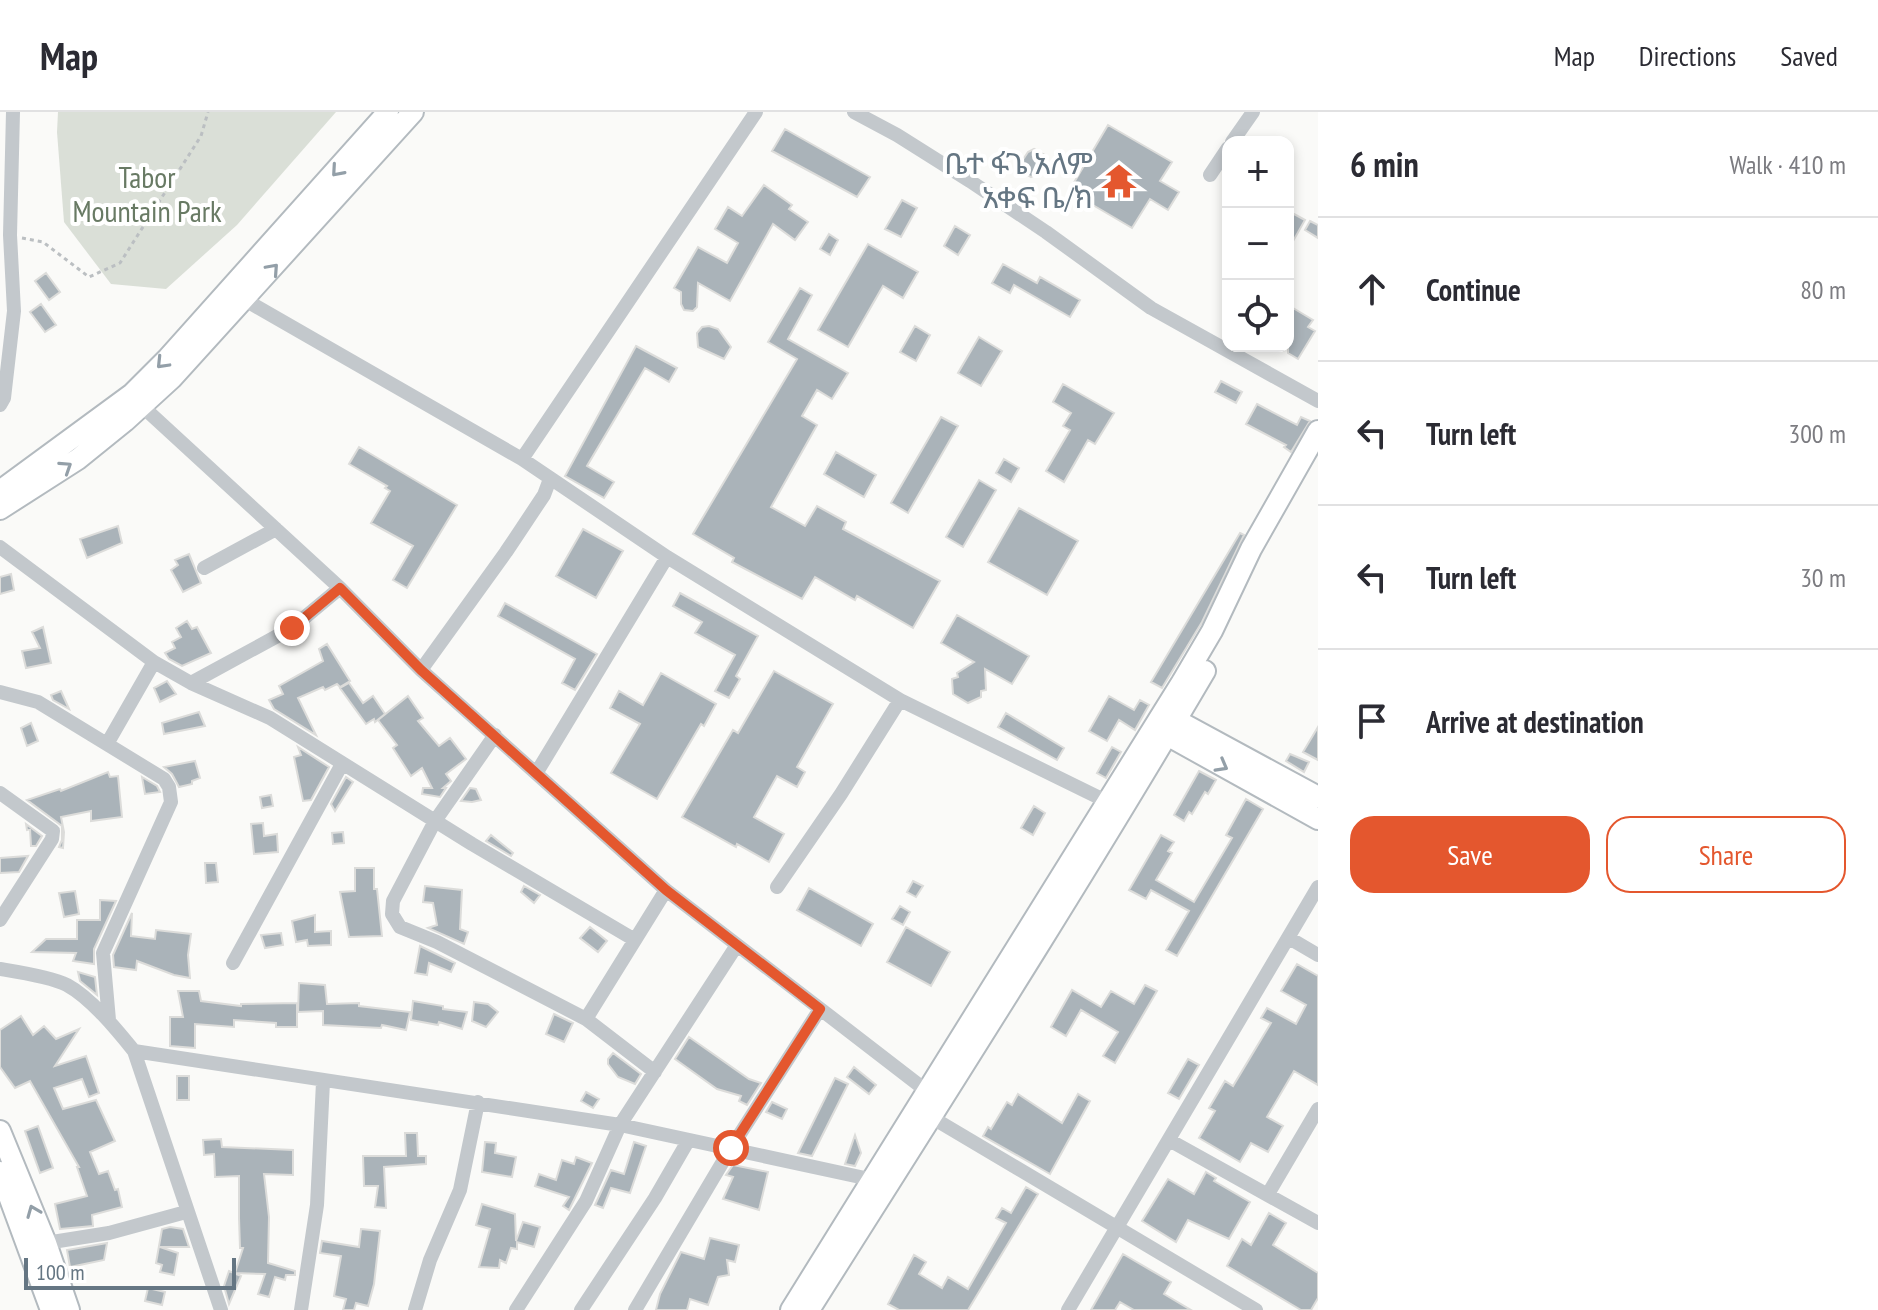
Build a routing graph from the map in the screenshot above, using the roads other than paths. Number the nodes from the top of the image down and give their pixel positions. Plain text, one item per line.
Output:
1 (13, 112) edge
2 (388, 112) edge
3 (413, 112) edge
4 (756, 112) edge
5 (854, 112) edge
6 (1253, 112) edge
7 (1236, 136) edge
8 (1222, 157) edge
9 (1210, 175) dead end
10 (245, 300) junction
11 (1318, 401) edge
12 (0, 405) edge
13 (142, 406) junction
14 (1318, 431) edge
15 (522, 459) junction
16 (1318, 459) edge
17 (550, 479) junction
18 (0, 491) edge
19 (0, 509) edge
20 (276, 529) junction
21 (0, 547) edge
22 (667, 557) junction
23 (204, 568) dead end
24 (340, 588) junction
25 (154, 662) junction
26 (421, 670) junction
27 (191, 683) junction
28 (0, 692) edge
29 (900, 700) junction
30 (1166, 724) junction
31 (495, 735) junction
32 (107, 744) junction
33 (342, 764) junction
34 (537, 772) junction
35 (0, 793) edge
36 (1318, 797) edge
37 (1108, 802) junction
38 (1318, 819) edge
39 (435, 821) junction
40 (777, 887) dead end
41 (1318, 887) edge
42 (666, 890) junction
43 (0, 920) edge
44 (1289, 938) junction
45 (635, 940) junction
46 (737, 945) junction
47 (1318, 955) edge
48 (233, 963) dead end
49 (0, 969) edge
50 (820, 1009) junction
51 (586, 1019) junction
52 (109, 1020) junction
53 (134, 1051) junction
54 (655, 1072) junction
55 (323, 1082) junction
56 (928, 1092) junction
57 (478, 1102) junction
58 (1318, 1109) edge
59 (931, 1117) junction
60 (620, 1125) junction
61 (0, 1131) edge
62 (1169, 1140) junction
63 (688, 1141) junction
64 (731, 1148) junction
65 (0, 1172) edge
66 (874, 1180) junction
67 (1268, 1194) junction
68 (186, 1212) junction
69 (1318, 1223) edge
70 (1116, 1229) junction
71 (46, 1243) junction
72 (51, 1310) edge
73 (69, 1310) edge
74 (221, 1310) edge
75 (301, 1310) edge
76 (415, 1310) edge
77 (516, 1310) edge
78 (581, 1310) edge
79 (635, 1310) edge
80 (791, 1310) edge
81 (809, 1310) edge
82 (1068, 1310) edge
83 (1256, 1310) edge

1 - 12 street
2 -> 18 main road
10 -> 3 main road
4 - 15 street
5 - 11 street
6 - 7 street
8 - 9 street
10 - 13 main road
10 - 15 street
19 -> 13 main road
13 - 20 street
14 - 30 main road
15 - 17 street
16 - 30 main road
17 - 22 street
17 - 26 street
20 - 23 street
20 - 24 street
21 - 25 street
22 - 29 street
22 - 34 street
24 - 26 street
24 - 27 street
25 - 27 street
25 - 32 street
26 - 31 street
27 - 33 street
28 - 32 street
29 - 37 street
29 - 40 street
30 - 36 main road
30 - 37 main road
30 -> 38 main road
30 - 59 main road
31 - 34 street
31 - 39 street
32 - 52 street
33 - 39 street
33 - 48 street
34 - 42 street
35 - 43 street
37 - 56 main road
39 - 45 street
39 - 51 street
41 - 44 street
42 - 45 street
42 - 46 street
44 - 47 street
44 - 62 street
45 - 51 street
46 - 50 street
46 - 54 street
49 - 52 street
50 - 56 street
50 - 64 street
51 - 54 street
52 - 53 street
53 - 55 street
53 - 68 street
54 - 60 street
55 - 57 street
55 - 75 street
56 - 66 main road
57 - 60 street
57 - 76 street
58 - 67 street
59 - 70 street
59 - 81 main road
60 - 63 street
60 - 77 street
71 -> 61 main road
62 - 67 street
62 - 70 street
63 - 64 street
63 - 78 street
64 - 66 street
64 - 79 street
65 - 72 main road
66 - 80 main road
67 - 69 street
68 - 71 street
68 - 74 street
70 - 82 street
70 - 83 street
71 - 73 main road

